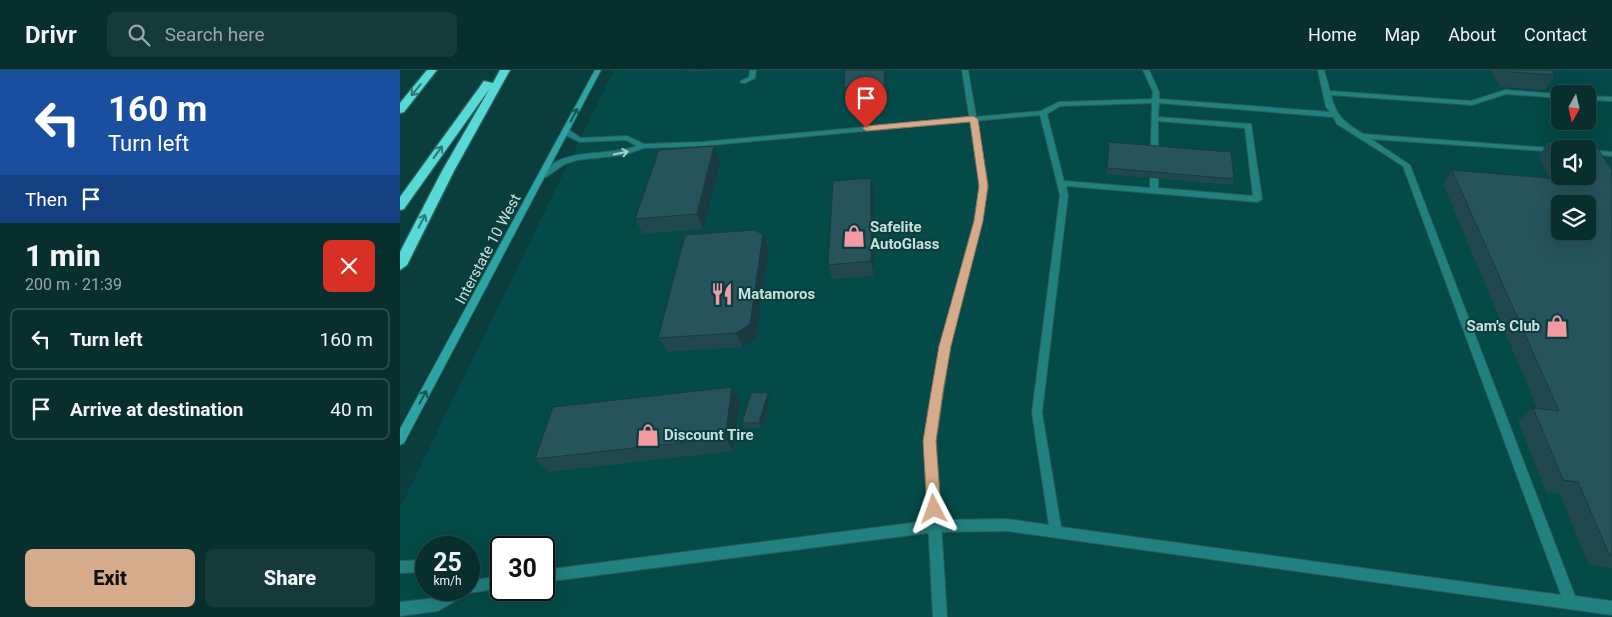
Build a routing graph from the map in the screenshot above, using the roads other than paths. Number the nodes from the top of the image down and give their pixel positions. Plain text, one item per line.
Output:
1 (432, 70) edge
2 (497, 70) edge
3 (505, 70) edge
4 (598, 70) edge
5 (753, 70) edge
6 (965, 70) edge
7 (1146, 70) edge
8 (1321, 70) edge
9 (743, 82) dead end
10 (1327, 93) junction
11 (1551, 95) edge
12 (1596, 99) edge
13 (1612, 100) edge
14 (1155, 101) junction
15 (400, 110) edge
16 (1043, 112) junction
17 (1335, 115) junction
18 (973, 119) junction
19 (1154, 119) junction
20 (566, 132) junction
21 (1362, 136) junction
22 (643, 146) junction
23 (1551, 149) edge
24 (1596, 153) edge
25 (1612, 154) edge
26 (543, 176) junction
27 (1061, 183) junction
28 (1154, 190) junction
29 (400, 206) edge
30 (400, 265) edge
31 (400, 440) edge
32 (935, 526) junction
33 (1056, 532) junction
34 (415, 567) edge
35 (400, 568) edge
36 (555, 575) edge
37 (443, 601) edge
38 (1571, 603) junction
39 (1612, 608) edge
40 (400, 609) edge
41 (940, 617) edge

1 -> 15 highway
29 -> 2 highway
30 -> 3 highway
20 -> 4 main road, Interstate 10 West
5 - 9 street
6 - 18 street
7 - 14 street
8 - 10 street
10 - 11 street
10 - 17 street
12 - 13 street
14 - 16 street
14 - 17 street
14 - 19 street
16 - 18 street
16 - 27 street
17 - 21 street
18 - 22 street
18 - 32 street
19 - 28 street
19 - 28 street
20 - 22 street
20 - 26 main road, Interstate 10 West
21 - 23 street
21 - 38 street
26 -> 22 street
24 - 25 street
31 -> 26 main road, Interstate 10 West
27 - 28 street
27 - 33 street
32 - 33 street
32 - 36 street
32 - 41 street
33 - 38 street
34 - 35 street
37 - 40 street
38 - 39 street

